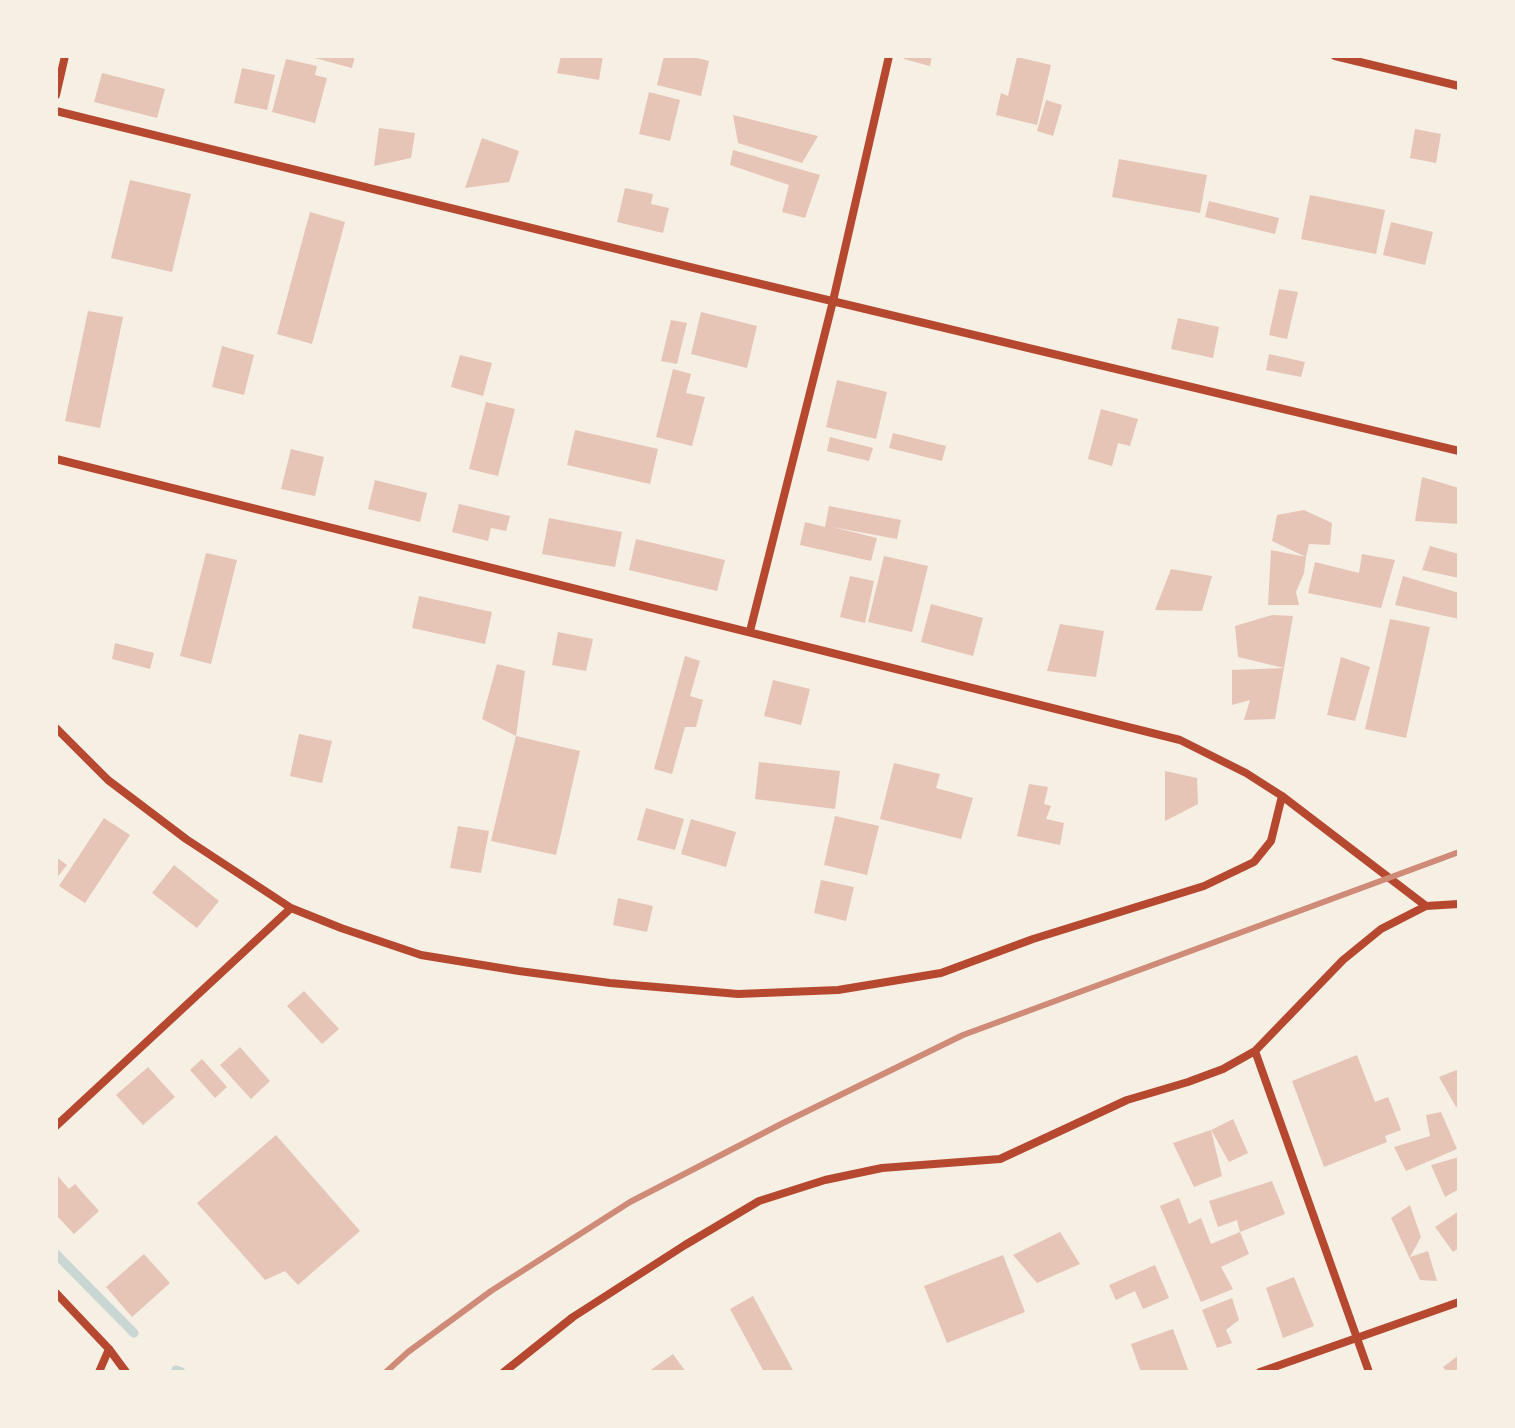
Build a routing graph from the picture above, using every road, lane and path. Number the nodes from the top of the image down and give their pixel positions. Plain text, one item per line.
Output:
1 (65, 56) edge
2 (889, 56) edge
3 (1335, 56) edge
4 (1459, 86) edge
5 (56, 95) edge
6 (56, 111) edge
7 (833, 301) junction
8 (1459, 451) edge
9 (56, 459) edge
10 (750, 631) junction
11 (56, 728) edge
12 (1282, 796) junction
13 (1459, 904) edge
14 (1426, 906) junction
15 (291, 908) junction
16 (1255, 1051) junction
17 (56, 1126) edge
18 (56, 1293) edge
19 (1459, 1302) edge
20 (1358, 1338) junction
21 (109, 1349) junction
22 (99, 1372) edge
23 (126, 1372) edge
24 (504, 1372) edge
25 (1260, 1372) edge
26 (1369, 1372) edge

1 - 5 street
2 - 7 street
3 - 4 street
6 - 7 street
7 - 8 street
7 - 10 street
9 - 10 street
10 - 12 street
11 - 15 street
12 - 14 street
12 - 15 street
13 - 14 street
14 - 16 street
15 - 17 street
16 - 20 street
16 - 24 street
18 - 21 street
19 - 20 street
20 - 25 street
20 - 26 street
21 - 22 street
21 - 23 street

